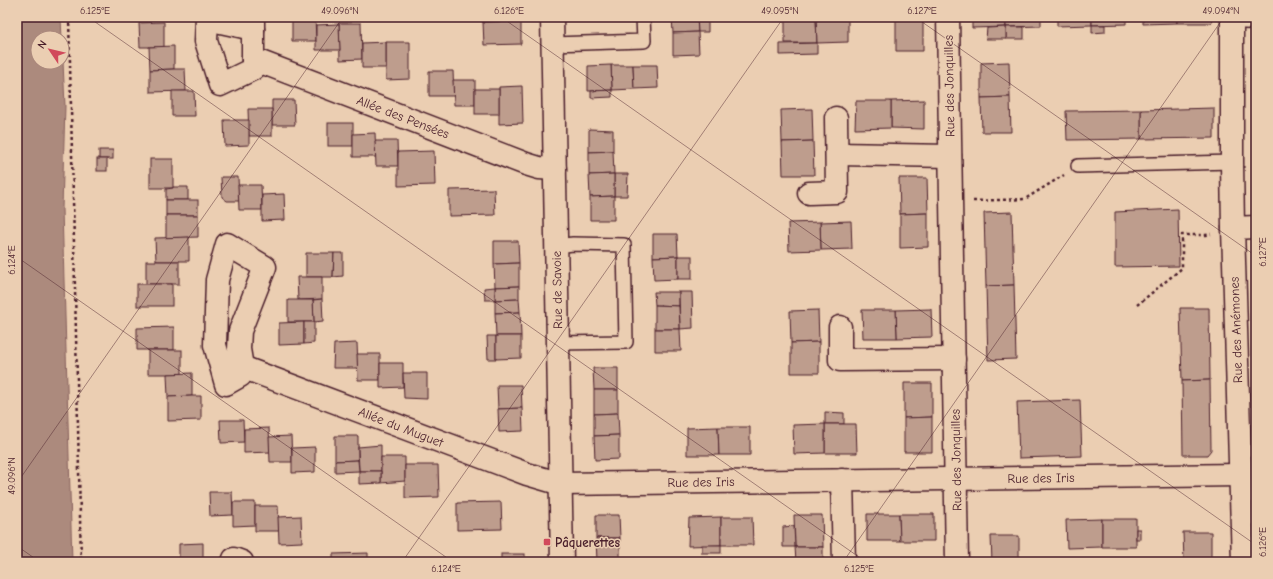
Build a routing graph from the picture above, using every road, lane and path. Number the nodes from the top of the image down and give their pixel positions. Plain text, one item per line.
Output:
1 (69, 17) edge
2 (552, 17) edge
3 (643, 17) edge
4 (948, 17) edge
5 (1232, 17) edge
6 (207, 18) edge
7 (1256, 18) edge
8 (253, 23) edge
9 (553, 44) junction
10 (253, 59) junction
11 (836, 118) dead end
12 (836, 154) junction
13 (950, 156) junction
14 (1232, 162) junction
15 (1078, 166) joint
16 (555, 169) junction
17 (810, 193) dead end
18 (951, 202) junction
19 (1256, 227) edge
20 (1233, 228) junction
21 (556, 246) junction
22 (1138, 306) dead end
23 (840, 327) dead end
24 (558, 343) junction
25 (954, 359) junction
26 (242, 367) junction
27 (1248, 433) edge
28 (1240, 475) junction
29 (956, 479) junction
30 (842, 480) junction
31 (561, 484) junction
32 (81, 562) edge
33 (233, 562) edge
34 (242, 562) edge
35 (562, 562) edge
36 (844, 562) edge
37 (957, 562) edge
38 (1243, 562) edge

1 - 32 path
2 - 9 street, Rue de Savoie
3 - 9 lane
4 - 13 street, Rue des Jonquilles
5 - 7 street, Rue des Anémones
5 - 14 street, Rue des Anémones
6 - 8 street
6 - 10 street
8 - 10 street
9 - 16 street, Rue de Savoie
10 - 16 street, Allée des Pensées
11 - 12 street
12 - 13 street, Rue des Jonquilles
12 - 17 street
13 - 18 street, Rue des Jonquilles
14 - 15 lane
14 - 20 street, Rue des Anémones
15 - 18 path
16 - 21 street, Rue de Savoie
18 - 25 street, Rue des Jonquilles
19 - 20 street
20 - 22 path
20 - 27 street, Rue des Anémones
21 - 24 street, Rue de Savoie
21 - 24 lane
23 - 25 street
24 - 31 street, Rue de Savoie
25 - 29 street, Rue des Jonquilles
26 - 26 street
26 - 31 street, Allée du Muguet
27 - 28 street, Rue des Anémones
28 - 29 street, Rue des Iris
28 - 38 street, Rue des Anémones
29 - 30 street, Rue des Iris
29 - 37 street, Rue des Jonquilles
30 - 31 street, Rue des Iris
30 - 36 street
31 - 35 street, Rue de Savoie
33 - 34 street

